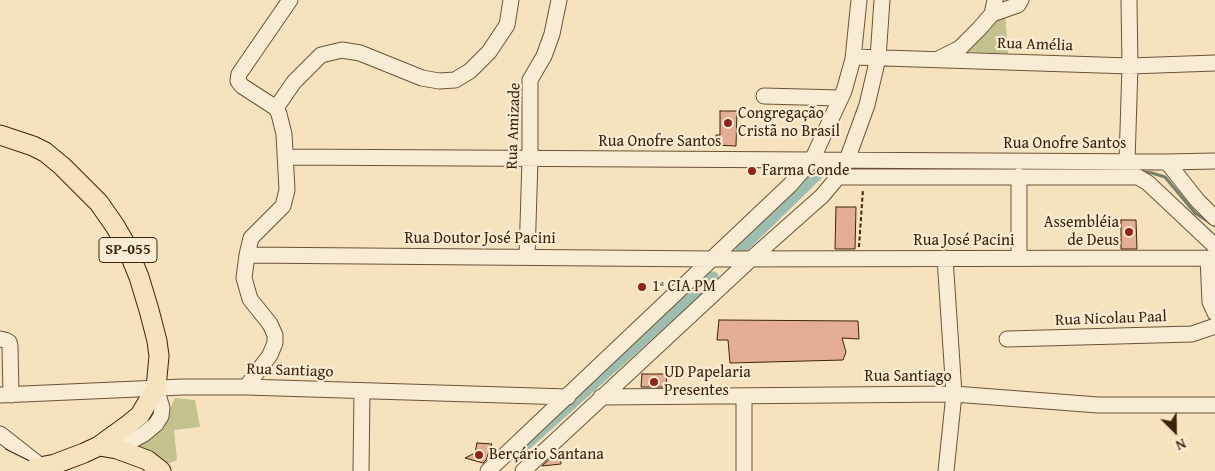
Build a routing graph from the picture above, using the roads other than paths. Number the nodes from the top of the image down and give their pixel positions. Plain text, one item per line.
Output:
1 (290, 0) edge
2 (511, 0) edge
3 (558, 0) edge
4 (859, 0) edge
5 (882, 0) edge
6 (1021, 0) edge
7 (1129, 0) edge
8 (994, 7) edge
9 (854, 57) junction
10 (878, 58) junction
11 (939, 59) junction
12 (1215, 64) edge
13 (1130, 66) junction
14 (764, 96) dead end
15 (840, 98) junction
16 (276, 108) junction
17 (0, 135) edge
18 (33, 146) junction
19 (0, 147) edge
20 (285, 157) junction
21 (530, 159) junction
22 (812, 160) junction
23 (847, 160) junction
24 (1215, 161) edge
25 (1128, 162) junction
26 (1167, 162) junction
27 (1019, 176) junction
28 (838, 177) junction
29 (1215, 218) edge
30 (1213, 254) edge
31 (247, 255) junction
32 (527, 257) junction
33 (945, 258) junction
34 (1019, 258) junction
35 (713, 259) junction
36 (751, 259) junction
37 (1215, 313) edge
38 (1215, 326) edge
39 (0, 339) edge
40 (1007, 339) dead end
41 (246, 387) junction
42 (156, 388) junction
43 (362, 390) junction
44 (954, 394) junction
45 (6, 395) edge
46 (744, 396) junction
47 (568, 397) junction
48 (601, 397) junction
49 (1215, 405) edge
50 (0, 434) edge
51 (108, 447) junction
52 (0, 459) edge
53 (35, 470) edge
54 (161, 471) edge
55 (361, 471) edge
56 (488, 471) edge
57 (524, 471) edge
58 (744, 471) edge
59 (946, 471) edge

1 - 16 street
2 - 16 street
3 - 21 street, Rua Amizade
4 - 9 street
5 - 10 street
6 - 8 street
7 - 13 street
8 - 11 street
9 - 10 street, Rua Amélia
9 - 15 street
10 - 11 street, Rua Amélia
10 - 23 street
11 - 13 street, Rua Amélia
12 - 13 street, Rua Amélia
13 - 25 street
14 - 15 street
15 - 22 street
16 - 20 street
17 - 18 main road, SP-055
18 - 19 main road
18 - 42 main road, SP-055
20 - 21 street, Rua Onofre Santos
20 - 31 street
21 - 22 street, Rua Onofre Santos
21 - 32 street, Rua Amizade
22 - 23 street, Rua Onofre Santos
22 - 35 street
23 - 25 street, Rua Onofre Santos
23 - 28 street
24 - 26 street, Rua Onofre Santos
25 - 26 street, Rua Onofre Santos
26 - 29 street
27 - 28 street, Rua Onofre Santos
27 - 30 street, Rua Onofre Santos
27 - 34 street
28 - 36 street
30 - 34 street, Rua José Pacini
30 - 37 street
31 - 32 street, Rua Doutor José Pacini
31 - 41 street
32 - 35 street, Rua Doutor José Pacini
33 - 34 street, Rua José Pacini
33 - 36 street, Rua José Pacini
33 - 44 street
35 - 36 street, Rua José Pacini
35 - 47 street
36 - 48 street
38 - 40 street, Rua Nicolau Paal
39 - 45 street
41 - 42 street, Rua Santiago
41 - 43 street, Rua Santiago
42 - 45 street, Rua Santiago
42 - 51 main road, SP-055
43 - 47 street, Rua Santiago
43 - 55 street
44 - 46 street, Rua Santiago
44 - 49 street, Rua Santiago
44 - 59 street
46 - 48 street, Rua Santiago
46 - 58 street
47 - 56 street
48 - 57 street
50 - 53 street
51 - 53 main road, SP-055
51 - 54 main road
52 - 53 highway, bridge

